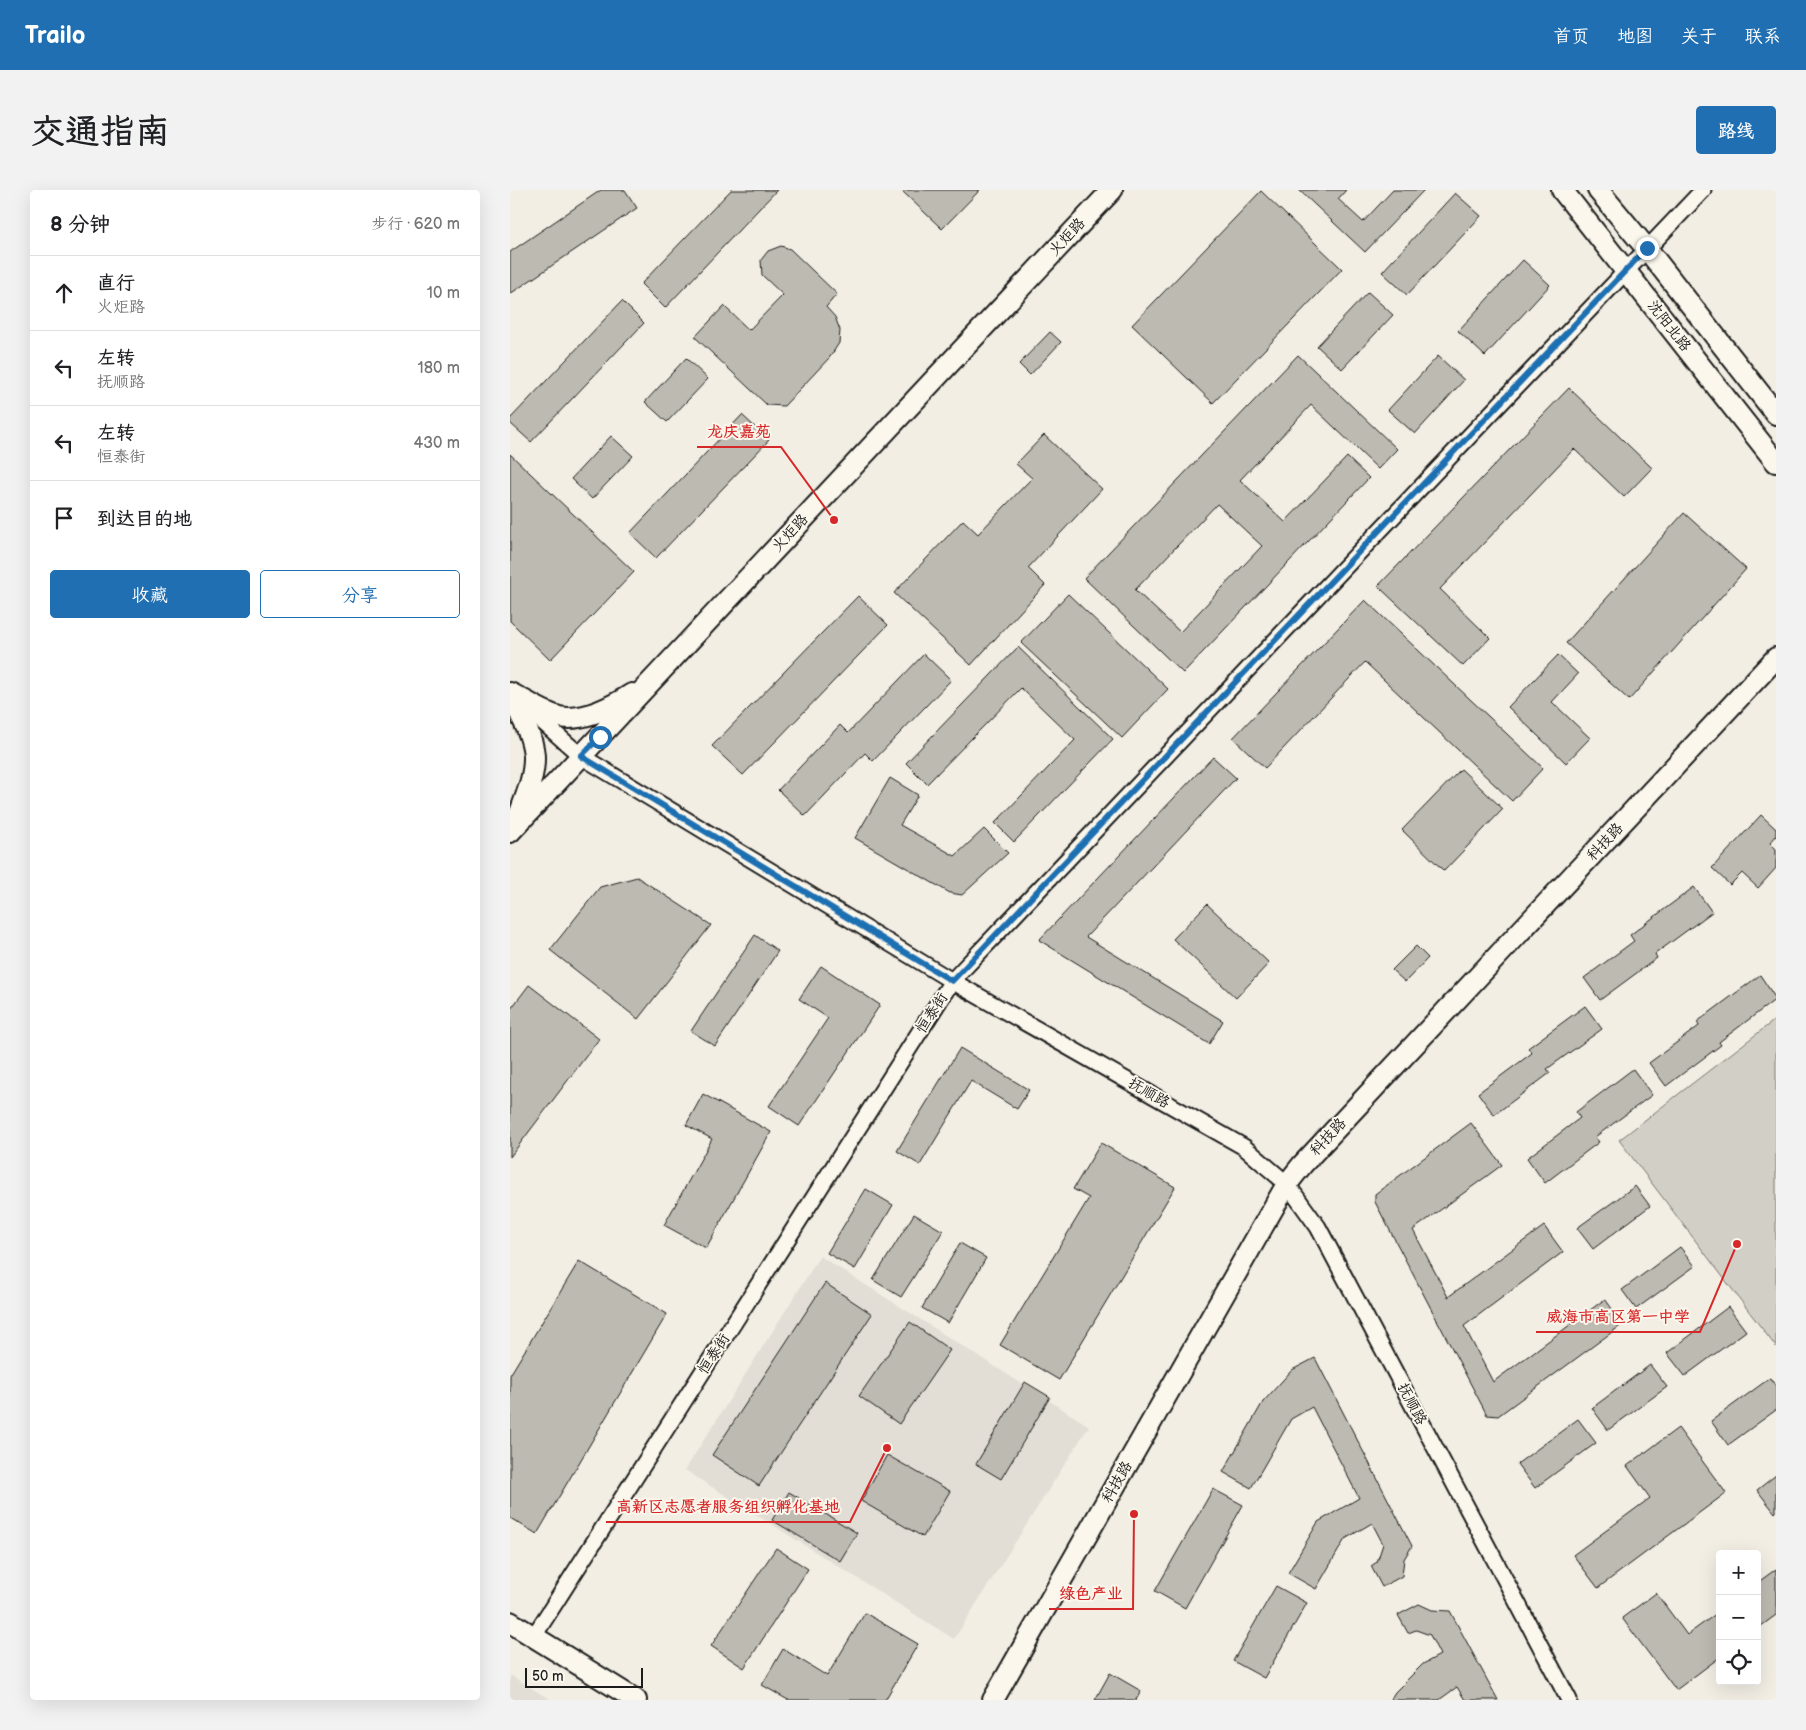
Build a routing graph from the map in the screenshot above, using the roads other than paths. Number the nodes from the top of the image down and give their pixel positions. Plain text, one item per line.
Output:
1 (1112, 190) edge
2 (1562, 190) edge
3 (1598, 190) edge
4 (1703, 190) edge
5 (1647, 248) junction
6 (1626, 270) junction
7 (1776, 414) edge
8 (1776, 462) edge
9 (1776, 658) edge
10 (653, 680) junction
11 (510, 693) edge
12 (581, 756) junction
13 (513, 829) edge
14 (952, 981) junction
15 (1287, 1184) junction
16 (510, 1622) edge
17 (534, 1636) junction
18 (636, 1700) edge
19 (993, 1700) edge
20 (1569, 1700) edge

1 - 10 main road, 火炬路
2 - 6 main road, 沈阳北路
3 - 5 main road, 沈阳北路
4 - 5 street, 恒泰街
5 - 6 street, 恒泰街
5 - 7 main road, 沈阳北路
6 - 8 main road, 沈阳北路
6 - 14 street, 恒泰街
9 - 15 main road, 科技路
10 - 11 main road
10 - 12 main road, 火炬路
11 - 12 street, 抚顺路
11 - 13 main road
12 - 13 main road, 火炬路
12 - 14 street, 抚顺路
14 - 15 street, 抚顺路
14 - 17 street, 恒泰街
15 - 19 main road, 科技路
15 - 20 street, 抚顺路
16 - 17 main road
17 - 18 main road

